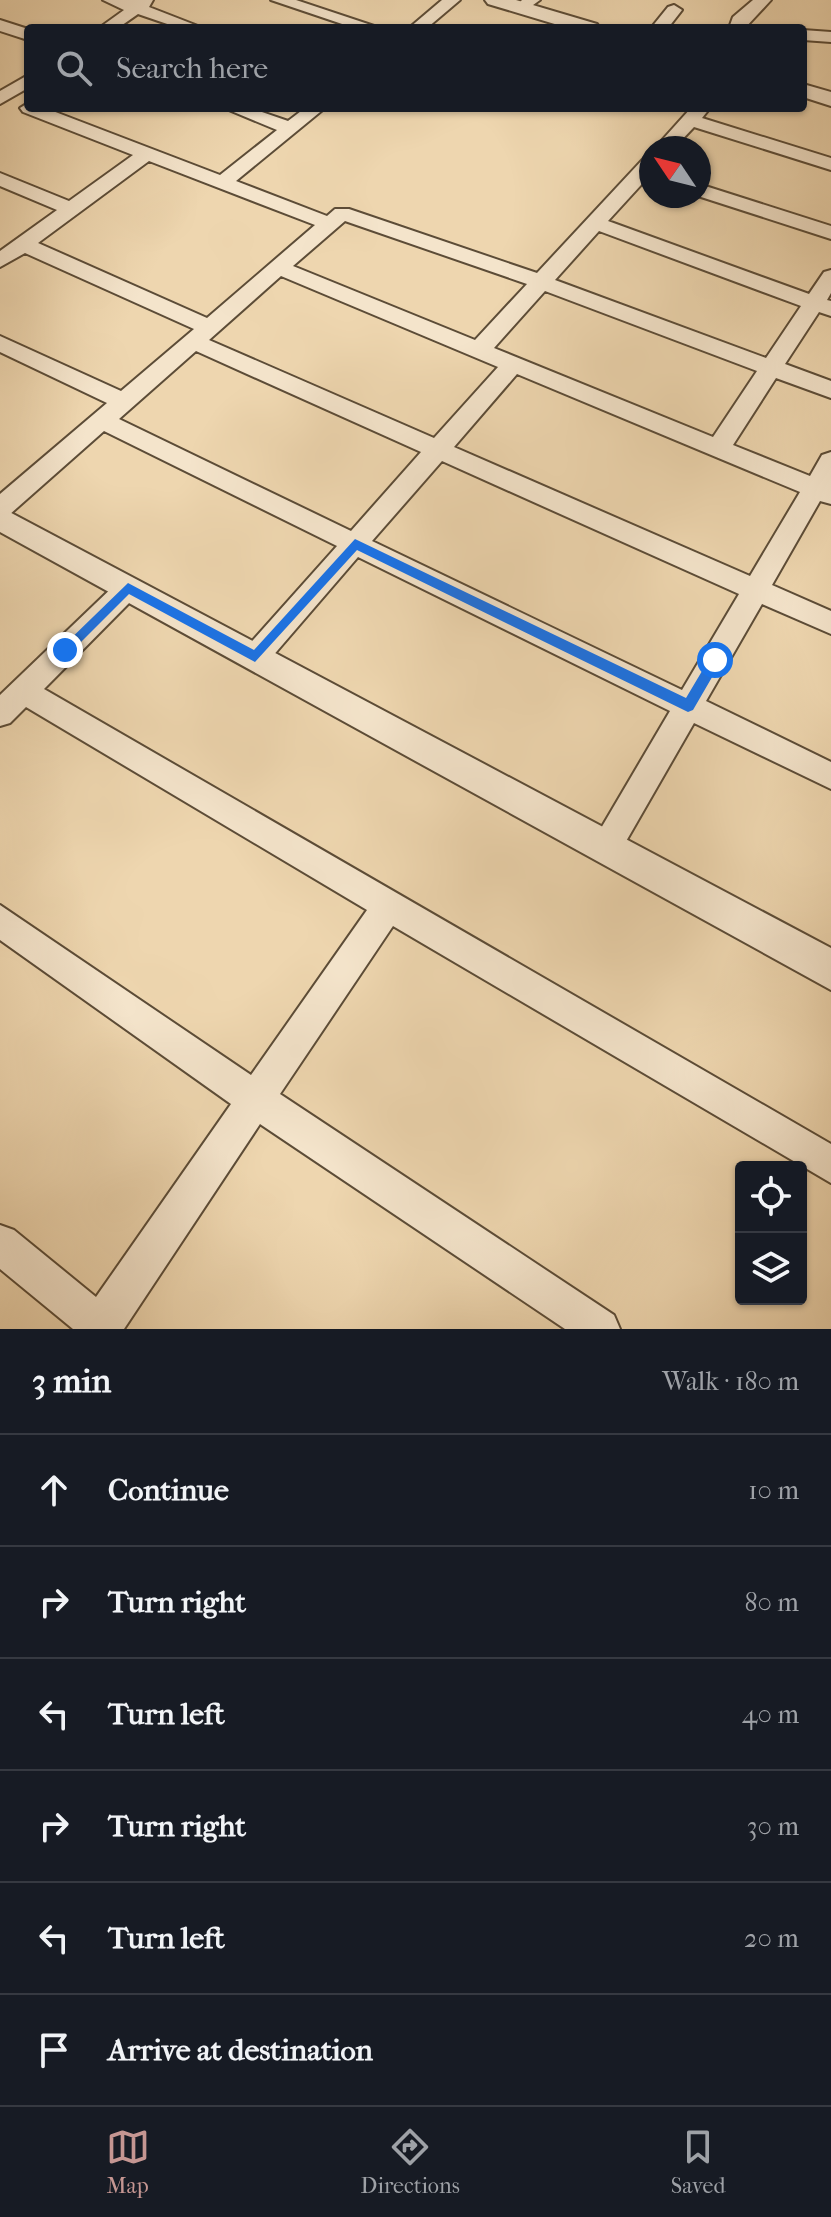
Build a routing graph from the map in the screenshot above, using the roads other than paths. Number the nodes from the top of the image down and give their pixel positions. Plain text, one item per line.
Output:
1 (111, 0) edge
2 (279, 0) edge
3 (452, 0) edge
4 (495, 0) edge
5 (763, 0) edge
6 (144, 4) edge
7 (527, 4) edge
8 (674, 10) dead end
9 (113, 24) edge
10 (186, 24) edge
11 (359, 24) edge
12 (422, 24) edge
13 (580, 24) edge
14 (662, 24) edge
15 (738, 24) edge
16 (0, 25) edge
17 (24, 34) edge
18 (807, 35) edge
19 (831, 37) edge
20 (24, 83) edge
21 (807, 91) edge
22 (1, 98) edge
23 (831, 99) edge
24 (24, 107) edge
25 (38, 112) edge
26 (244, 112) edge
27 (311, 112) edge
28 (695, 114) edge
29 (290, 128) junction
30 (675, 136) edge
31 (147, 154) junction
32 (831, 164) edge
33 (0, 179) edge
34 (639, 179) edge
35 (222, 183) junction
36 (711, 194) edge
37 (70, 209) junction
38 (327, 223) junction
39 (595, 223) junction
40 (831, 233) edge
41 (23, 244) junction
42 (0, 261) edge
43 (277, 267) junction
44 (831, 277) edge
45 (541, 282) junction
46 (823, 306) edge
47 (200, 334) junction
48 (0, 343) edge
49 (479, 350) junction
50 (513, 364) junction
51 (772, 367) junction
52 (831, 390) edge
53 (123, 401) junction
54 (101, 420) junction
55 (718, 448) junction
56 (438, 450) junction
57 (831, 461) edge
58 (823, 492) edge
59 (0, 508) edge
60 (0, 518) edge
61 (355, 544) junction
62 (128, 588) junction
63 (756, 590) junction
64 (831, 623) edge
65 (255, 657) junction
66 (23, 691) junction
67 (688, 706) junction
68 (0, 714) edge
69 (831, 776) edge
70 (606, 847) junction
71 (388, 906) junction
72 (0, 921) edge
73 (831, 970) edge
74 (255, 1099) junction
75 (831, 1165) edge
76 (0, 1244) edge
77 (102, 1328) edge
78 (600, 1329) edge

1 - 6 street
2 - 11 street
3 - 12 street
4 - 7 street
5 - 15 street
6 - 9 street
6 - 10 street
7 - 13 street
8 - 14 street
16 - 17 street
18 - 19 street
20 - 22 street
21 - 23 street
22 - 24 street
25 - 31 street
26 - 29 street
27 - 29 street
28 - 30 street
28 - 32 street
29 - 35 street
31 - 35 street
31 - 37 street
33 - 37 street
34 - 39 street
35 - 38 street
36 - 40 street
37 - 41 street
38 - 43 street
38 - 45 street
39 - 45 street
39 - 46 street
41 - 42 street
41 - 47 street
43 - 47 street
43 - 49 street
44 - 46 street
45 - 49 street
45 - 51 street
46 - 51 street
47 - 53 street
47 - 56 street
48 - 53 street
49 - 50 street
50 - 55 street
50 - 56 street
51 - 52 street
51 - 55 street
53 - 54 street
54 - 59 street
54 - 61 street
55 - 58 street
56 - 61 street
56 - 63 street
57 - 58 street
58 - 63 street
60 - 62 street
61 - 65 street
61 - 67 street
62 - 65 street
62 - 66 street
63 - 64 street
63 - 67 street
65 - 70 street
66 - 68 street
66 - 71 street
67 - 69 street
67 - 70 street
70 - 73 street
71 - 74 street
71 - 75 street
72 - 74 street
74 - 77 street
74 - 78 street
76 - 77 street

